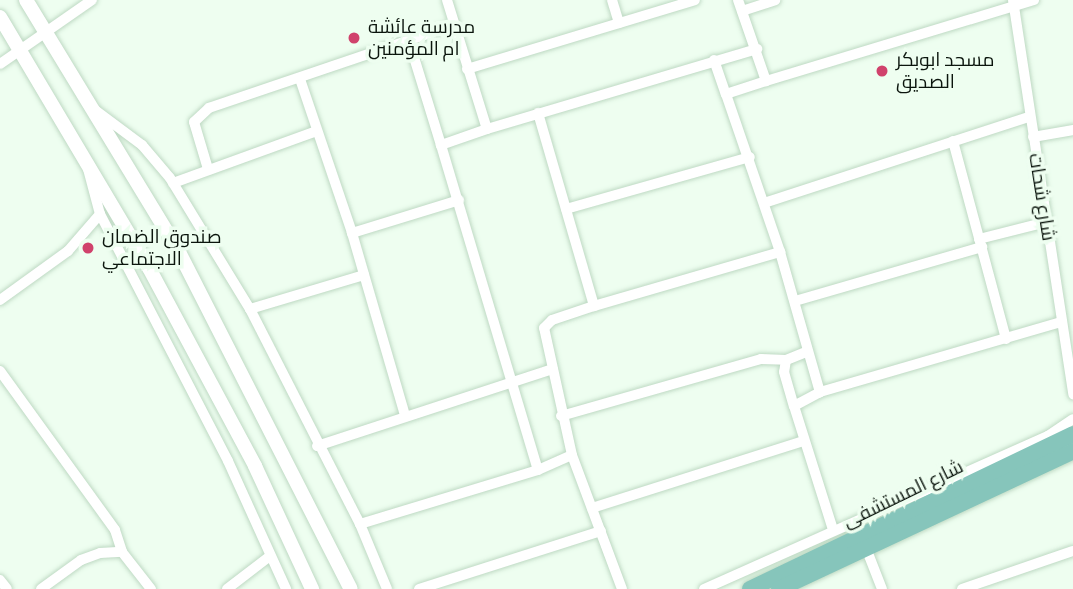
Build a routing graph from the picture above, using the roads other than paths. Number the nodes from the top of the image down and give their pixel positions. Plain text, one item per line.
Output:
1 (26, 0) edge
2 (92, 0) edge
3 (447, 0) edge
4 (611, 0) edge
5 (695, 0) edge
6 (775, 0) edge
7 (1034, 0) edge
8 (1013, 2) edge
9 (740, 6) edge
10 (0, 17) edge
11 (618, 23) junction
12 (454, 25) junction
13 (48, 30) junction
14 (410, 41) junction
15 (21, 49) junction
16 (757, 49) junction
17 (714, 60) junction
18 (0, 64) edge
19 (467, 69) junction
20 (300, 79) junction
21 (766, 81) junction
22 (726, 94) junction
23 (94, 109) junction
24 (538, 113) junction
25 (1029, 117) junction
26 (487, 129) junction
27 (317, 131) junction
28 (1073, 131) edge
29 (1033, 137) junction
30 (953, 141) junction
31 (442, 145) junction
32 (750, 157) junction
33 (86, 159) junction
34 (208, 169) junction
35 (173, 183) junction
36 (459, 200) junction
37 (764, 203) junction
38 (566, 209) junction
39 (100, 214) junction
40 (1046, 222) junction
41 (352, 233) junction
42 (980, 243) junction
43 (780, 252) junction
44 (364, 275) junction
45 (0, 300) edge
46 (795, 301) junction
47 (594, 306) junction
48 (250, 309) junction
49 (1061, 322) junction
50 (1006, 339) junction
51 (806, 352) junction
52 (786, 360) junction
53 (553, 369) junction
54 (0, 371) edge
55 (512, 382) junction
56 (820, 392) junction
57 (1073, 394) edge
58 (794, 406) junction
59 (405, 416) junction
60 (561, 416) junction
61 (1073, 419) edge
62 (1073, 434) edge
63 (803, 441) junction
64 (317, 446) junction
65 (1073, 451) edge
66 (572, 455) junction
67 (538, 470) junction
68 (592, 508) junction
69 (360, 524) junction
70 (833, 530) junction
71 (601, 531) junction
72 (866, 548) junction
73 (1073, 551) edge
74 (122, 552) junction
75 (270, 556) junction
76 (0, 580) edge
77 (7, 589) edge
78 (41, 589) edge
79 (151, 589) edge
80 (227, 589) edge
81 (286, 589) edge
82 (312, 589) edge
83 (351, 589) edge
84 (387, 589) edge
85 (419, 589) edge
86 (622, 589) edge
87 (704, 589) edge
88 (750, 589) edge
89 (779, 589) edge
90 (881, 589) edge
91 (962, 589) edge

1 - 13 street
2 - 13 street
3 - 12 street
4 - 11 street
5 - 11 street
6 - 9 street
7 - 8 street
8 - 21 street
8 - 25 street, شارع شحات
9 - 16 street
10 - 15 street
11 - 19 street
12 - 14 street
12 - 19 street
13 - 15 street
13 - 23 street
14 - 20 street
14 - 31 street
15 - 18 street
15 - 33 street
16 - 17 street
16 - 21 street
17 - 22 street
17 - 24 street
19 - 26 street
20 - 27 street
20 - 34 street
21 - 22 street
22 - 32 street
23 - 35 street
23 - 83 street
24 - 26 street
24 - 38 street
25 - 29 street, شارع شحات
25 - 30 street
26 - 31 street
27 - 34 street
27 - 41 street
28 - 29 street
29 - 40 street, شارع شحات
30 - 37 street
30 - 42 street
31 - 36 street
32 - 37 street
32 - 38 street
33 - 39 street
33 - 82 street
34 - 35 street
35 - 48 street
36 - 41 street
36 - 55 street
37 - 43 street
38 - 47 street
39 - 45 street
39 - 75 street
40 - 42 street
40 - 49 street, شارع شحات
41 - 44 street
42 - 46 street
42 - 50 street
43 - 46 street
43 - 47 street
44 - 48 street
44 - 59 street
46 - 51 street
47 - 53 street
48 - 64 street
49 - 50 street
49 - 57 street, شارع شحات
50 - 56 street
51 - 52 street
51 - 56 street
52 - 58 street
52 - 60 street
53 - 55 street
53 - 60 street
54 - 74 street
55 - 59 street
55 - 67 street
56 - 58 street
58 - 63 street
59 - 64 street
60 - 66 street
61 - 70 street
62 - 88 main road, شارع المستشفى
63 - 68 street
63 - 70 street
64 - 69 street
65 - 72 main road, شارع المستشفى
66 - 67 street
66 - 68 street
67 - 69 street
68 - 71 street
69 - 84 street
70 - 87 street
71 - 85 street
71 - 86 street
72 - 89 main road, شارع المستشفى
72 - 90 street
73 - 91 street
74 - 78 street
74 - 79 street
75 - 80 street
75 - 81 street
76 - 77 street

